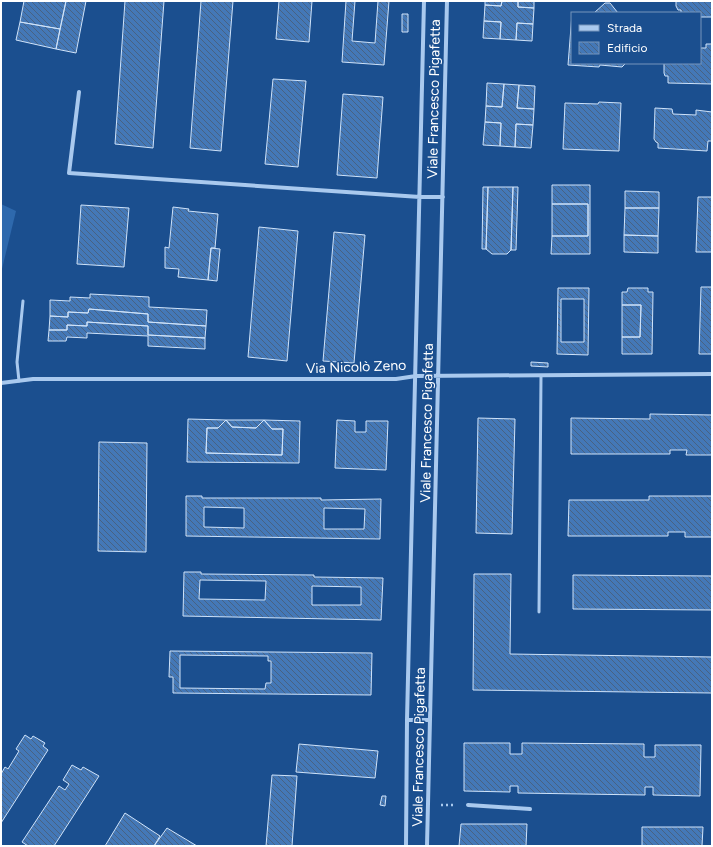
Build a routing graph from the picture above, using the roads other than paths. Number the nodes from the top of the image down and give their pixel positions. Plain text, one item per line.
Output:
1 (424, 1) edge
2 (447, 1) edge
3 (79, 92) dead end
4 (420, 197) junction
5 (443, 197) junction
6 (24, 301) dead end
7 (712, 374) edge
8 (416, 376) junction
9 (439, 376) junction
10 (542, 376) junction
11 (19, 381) junction
12 (1, 383) edge
13 (539, 612) dead end
14 (407, 720) junction
15 (430, 720) junction
16 (468, 805) road end
17 (530, 809) dead end
18 (406, 846) edge
19 (427, 846) edge

1 - 4 street, Viale Francesco Pigafetta
2 - 5 street, Viale Francesco Pigafetta
3 - 4 street
4 - 5 street
4 - 8 street, Viale Francesco Pigafetta
5 - 9 street, Viale Francesco Pigafetta
6 - 11 lane
7 - 10 street, Via Nicolò Zeno
8 - 9 street, Via Nicolò Zeno
8 - 11 street, Via Nicolò Zeno
8 - 14 street, Viale Francesco Pigafetta
9 - 10 street, Via Nicolò Zeno
9 - 15 street, Viale Francesco Pigafetta
10 - 13 lane
11 - 12 street, Via Nicolò Zeno
14 - 15 street
14 - 18 street, Viale Francesco Pigafetta
15 - 19 street, Viale Francesco Pigafetta
16 - 17 street

